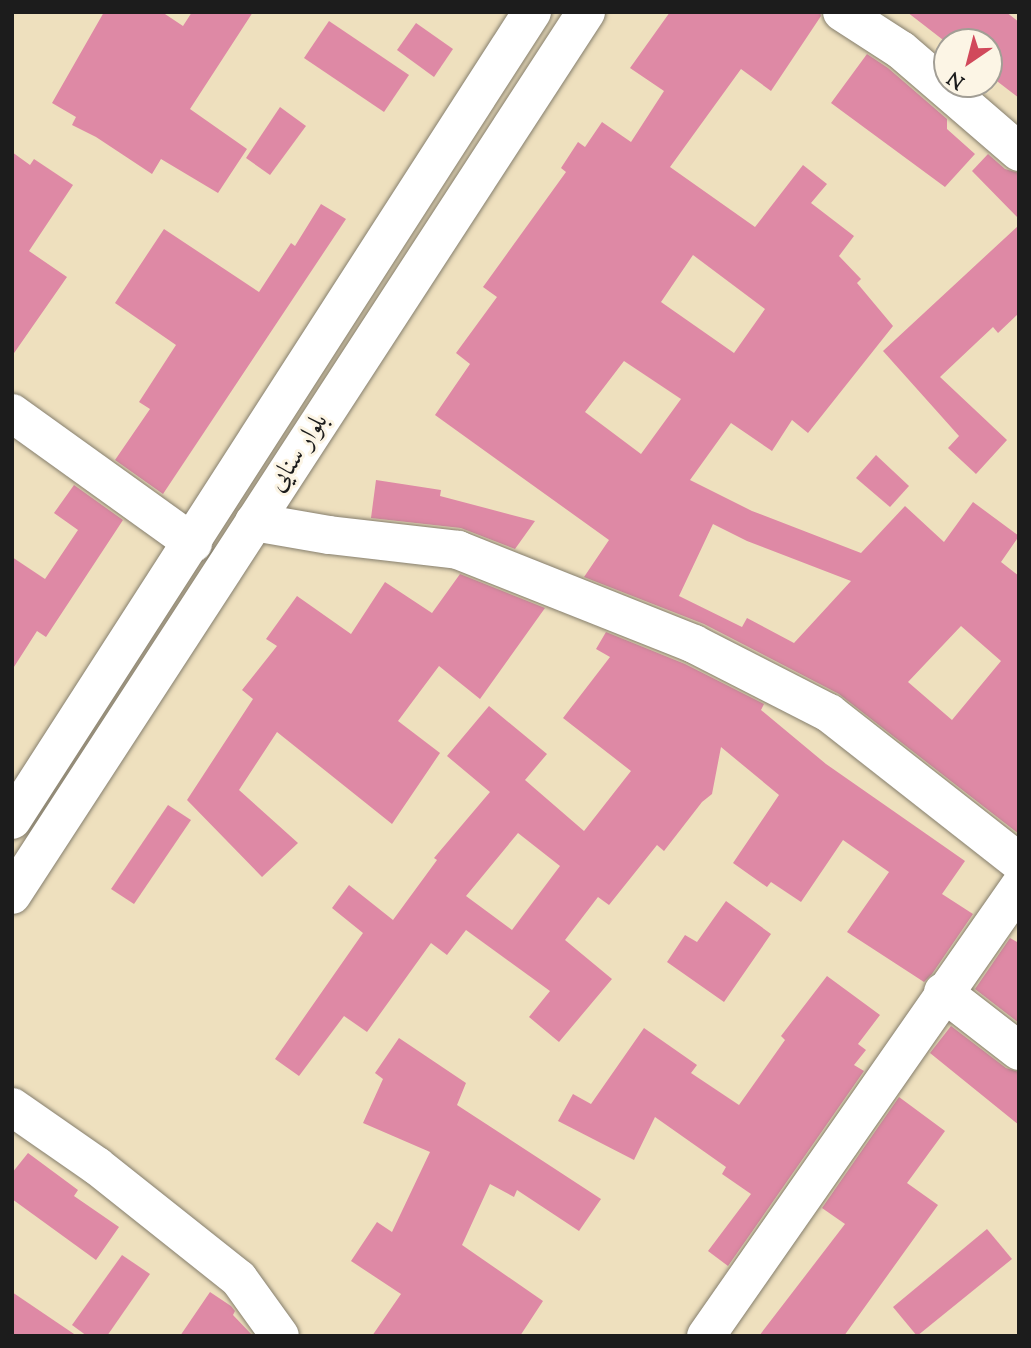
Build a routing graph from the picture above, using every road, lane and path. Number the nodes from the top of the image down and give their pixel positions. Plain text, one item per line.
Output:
1 (532, 12) edge
2 (586, 12) edge
3 (842, 12) edge
4 (1019, 152) edge
5 (12, 413) edge
6 (254, 522) junction
7 (193, 544) junction
8 (12, 820) edge
9 (1019, 862) edge
10 (1019, 887) edge
11 (12, 895) edge
12 (943, 992) junction
13 (1019, 1051) edge
14 (12, 1107) edge
15 (280, 1336) edge
16 (706, 1336) edge

1 - 7 street, بلوار سنایی
2 - 6 street, بلوار سنایی
3 - 4 street
5 - 7 street
6 - 9 street
6 - 11 street, بلوار سنایی
7 - 8 street, بلوار سنایی
10 - 12 street
12 - 13 street
12 - 16 street
14 - 15 street

